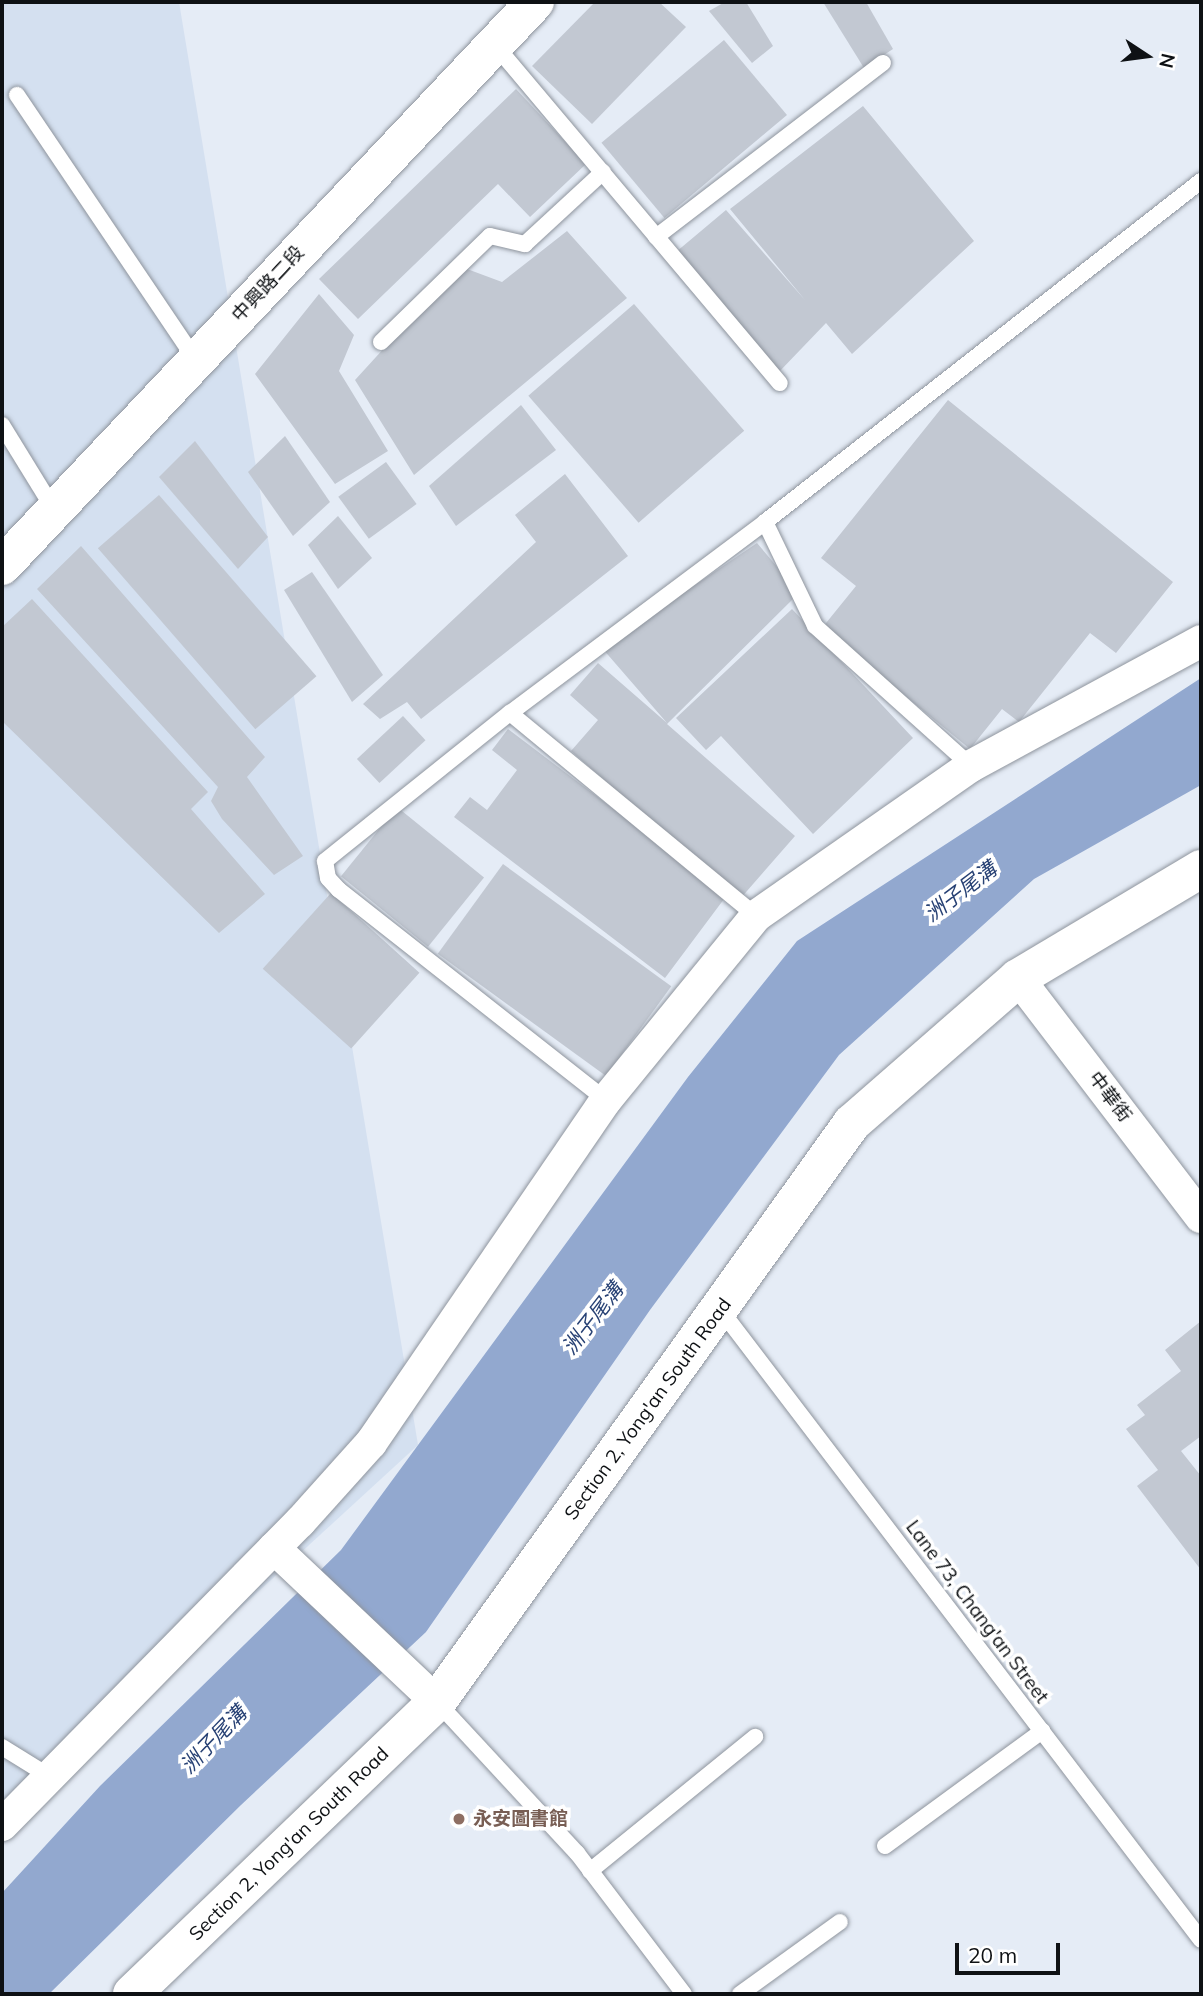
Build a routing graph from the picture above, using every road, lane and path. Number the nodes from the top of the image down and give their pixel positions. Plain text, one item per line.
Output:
1 (535, 2) edge
2 (495, 45) junction
3 (883, 63) dead end
4 (17, 95) dead end
5 (603, 172) junction
6 (1201, 181) edge
7 (656, 237) junction
8 (381, 342) dead end
9 (196, 360) junction
10 (780, 383) dead end
11 (2, 425) edge
12 (55, 510) junction
13 (765, 522) junction
14 (2, 566) edge
15 (1200, 639) edge
16 (510, 713) junction
17 (971, 766) junction
18 (1201, 869) edge
19 (756, 916) junction
20 (1018, 978) junction
21 (606, 1100) junction
22 (1201, 1217) edge
23 (720, 1309) junction
24 (274, 1548) junction
25 (437, 1702) junction
26 (1042, 1731) junction
27 (755, 1737) dead end
28 (2, 1747) edge
29 (52, 1778) junction
30 (2, 1825) edge
31 (885, 1846) dead end
32 (590, 1871) junction
33 (839, 1922) dead end
34 (1201, 1940) edge
35 (138, 1992) edge
36 (684, 1994) edge
37 (740, 1994) edge

1 - 2 main road, 中興路二段
2 - 5 lane
2 - 9 main road, 中興路二段
3 - 7 lane
4 - 9 lane
5 - 7 lane
5 - 8 lane
6 - 13 lane
7 - 10 lane
9 - 12 main road, 中興路二段
11 - 12 lane
12 - 14 main road, 中興路二段
13 - 16 lane
13 - 17 lane
15 - 17 street
16 - 19 lane
16 - 21 lane
17 - 19 street
18 - 20 main road, Section 2, Yong'an South Road
19 - 21 street
20 - 22 street, 中華街
20 - 23 main road, Section 2, Yong'an South Road
21 - 24 street
23 - 25 main road, Section 2, Yong'an South Road
23 - 26 lane, Lane 73, Chang'an Street
24 - 25 street
24 - 29 street
25 - 32 lane
25 - 35 main road, Section 2, Yong'an South Road
26 - 31 lane
26 - 34 lane, Lane 73, Chang'an Street
27 - 32 lane
28 - 29 lane
29 - 30 street
32 - 36 lane
33 - 37 lane

